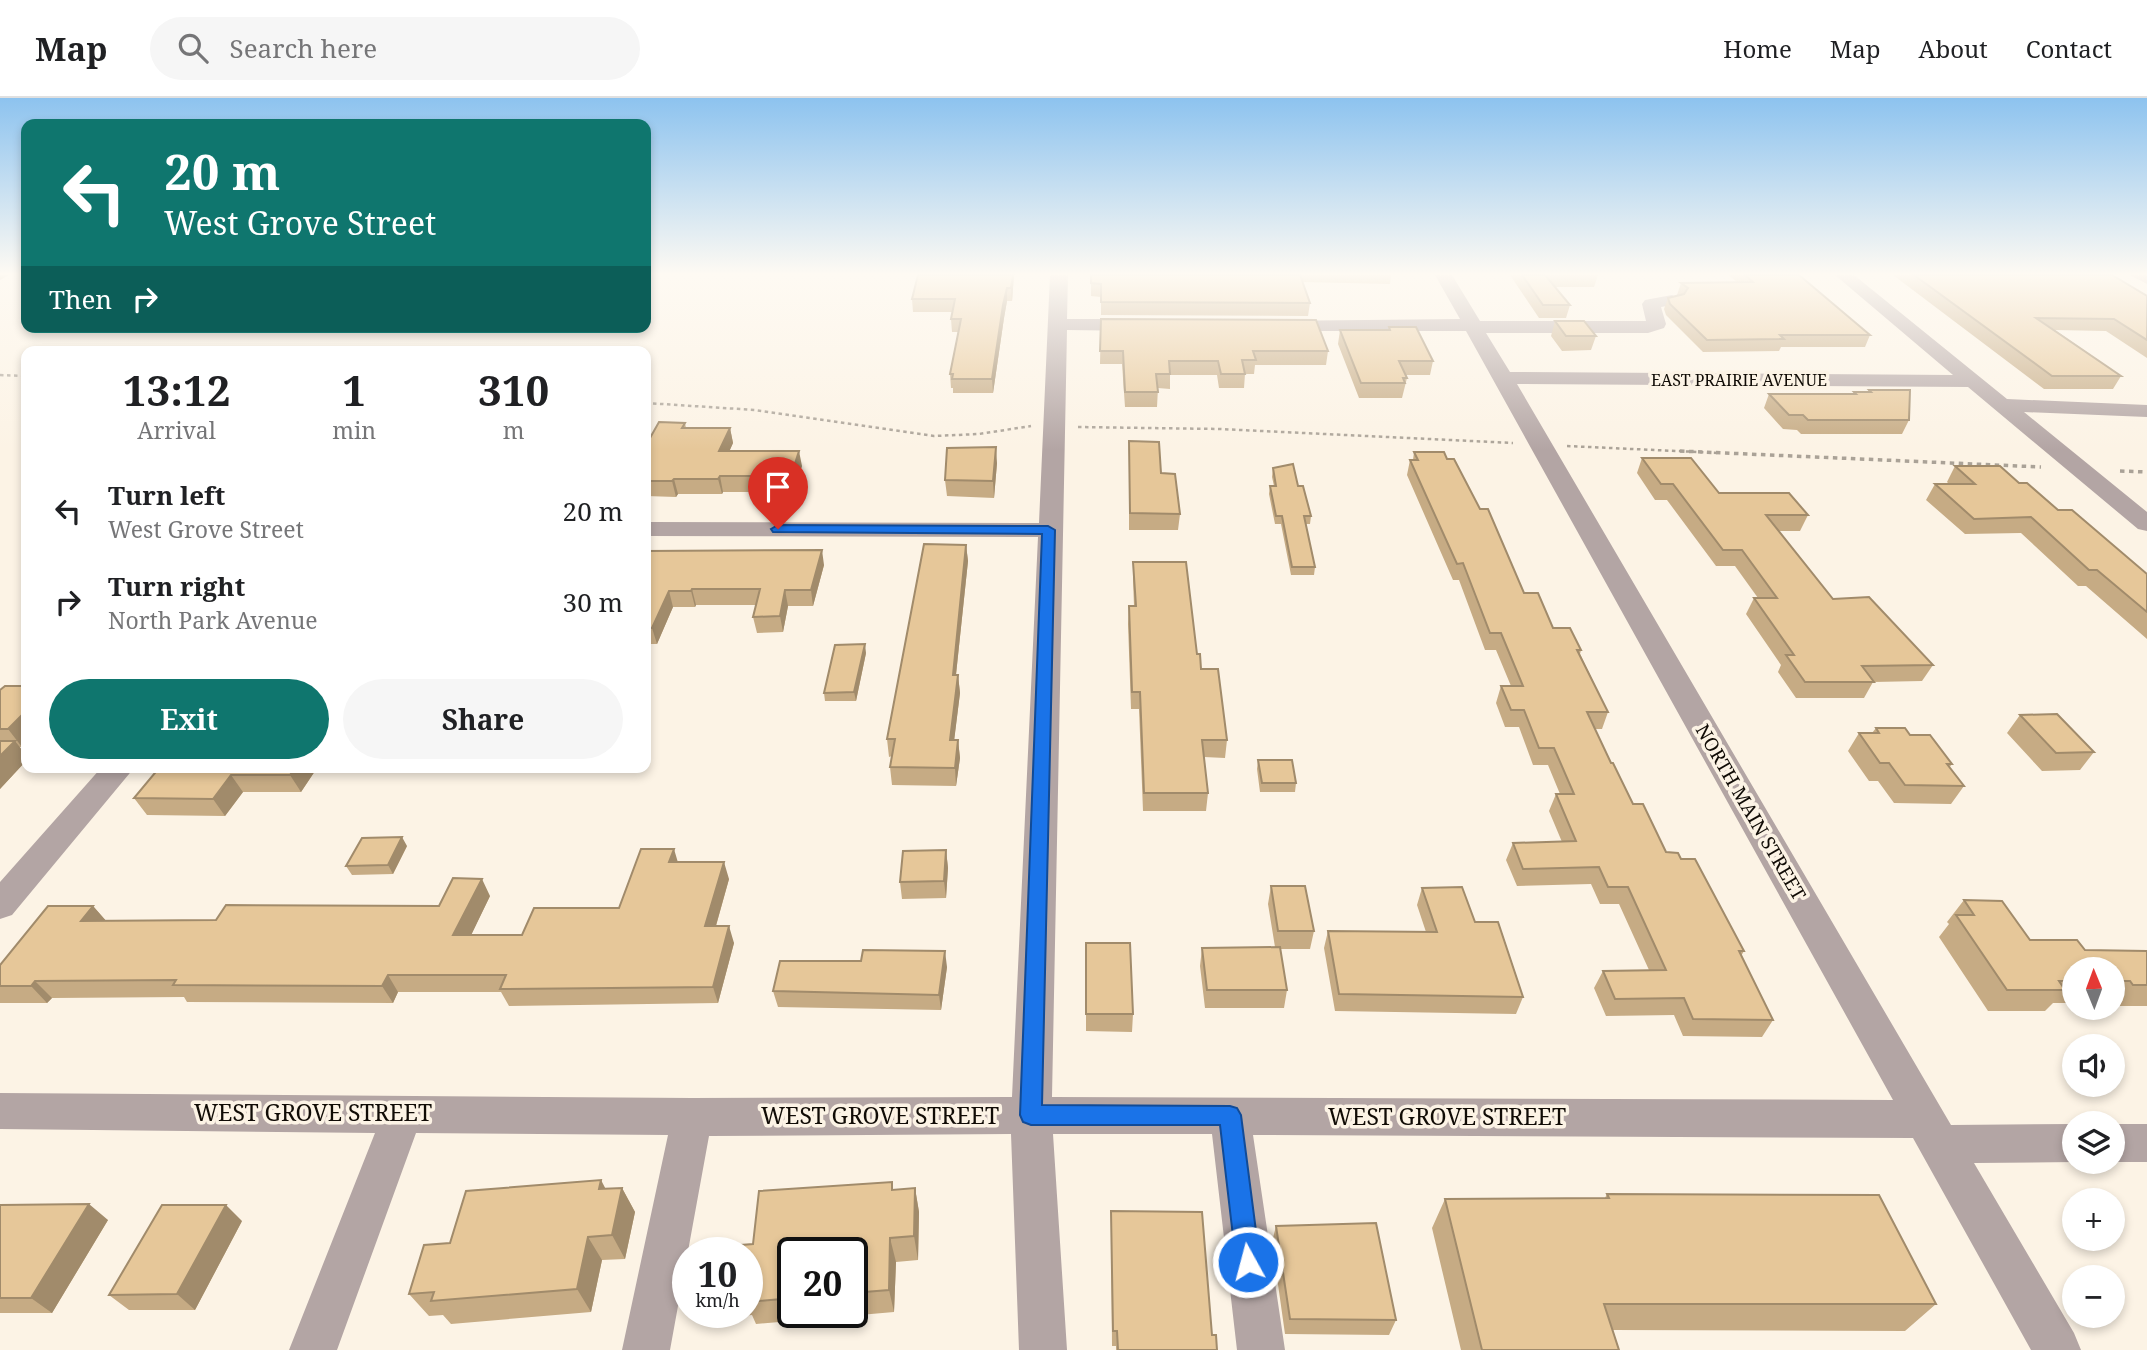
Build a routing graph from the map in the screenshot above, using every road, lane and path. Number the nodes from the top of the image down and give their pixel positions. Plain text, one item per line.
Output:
1 (1057, 333) edge
2 (1477, 333) edge
3 (1916, 333) edge
4 (0, 375) edge
5 (21, 376) edge
6 (1503, 378) junction
7 (1975, 381) junction
8 (651, 403) edge
9 (2004, 405) junction
10 (2147, 411) edge
11 (1036, 426) dead end
12 (1074, 427) dead end
13 (1522, 444) dead end
14 (1558, 445) dead end
15 (2045, 467) dead end
16 (2147, 524) edge
17 (651, 529) edge
18 (1048, 530) junction
19 (114, 773) edge
20 (0, 905) edge
21 (0, 1111) edge
22 (403, 1114) junction
23 (1031, 1115) junction
24 (1230, 1115) junction
25 (692, 1117) junction
26 (1934, 1132) junction
27 (2062, 1142) edge
28 (2125, 1143) edge
29 (2147, 1143) edge
30 (313, 1350) edge
31 (646, 1350) edge
32 (1043, 1350) edge
33 (1261, 1350) edge
34 (2057, 1350) edge

1 - 18 street
2 - 6 street, NORTH MAIN STREET
3 - 7 street
4 - 5 path
6 - 7 street, EAST PRAIRIE AVENUE
6 - 26 street, NORTH MAIN STREET
7 - 9 street
8 - 11 path
9 - 10 street
9 - 16 street
12 - 13 path
14 - 15 path
17 - 18 street
18 - 23 street
19 - 20 street
21 - 22 street, WEST GROVE STREET
22 - 25 street, WEST GROVE STREET
22 - 30 street
23 - 24 street, WEST GROVE STREET
23 - 25 street, WEST GROVE STREET
23 - 32 street
24 - 26 street, WEST GROVE STREET
24 - 33 street
25 - 31 street
26 - 27 street, WEST GROVE STREET
26 - 34 street, NORTH MAIN STREET
28 - 29 street

